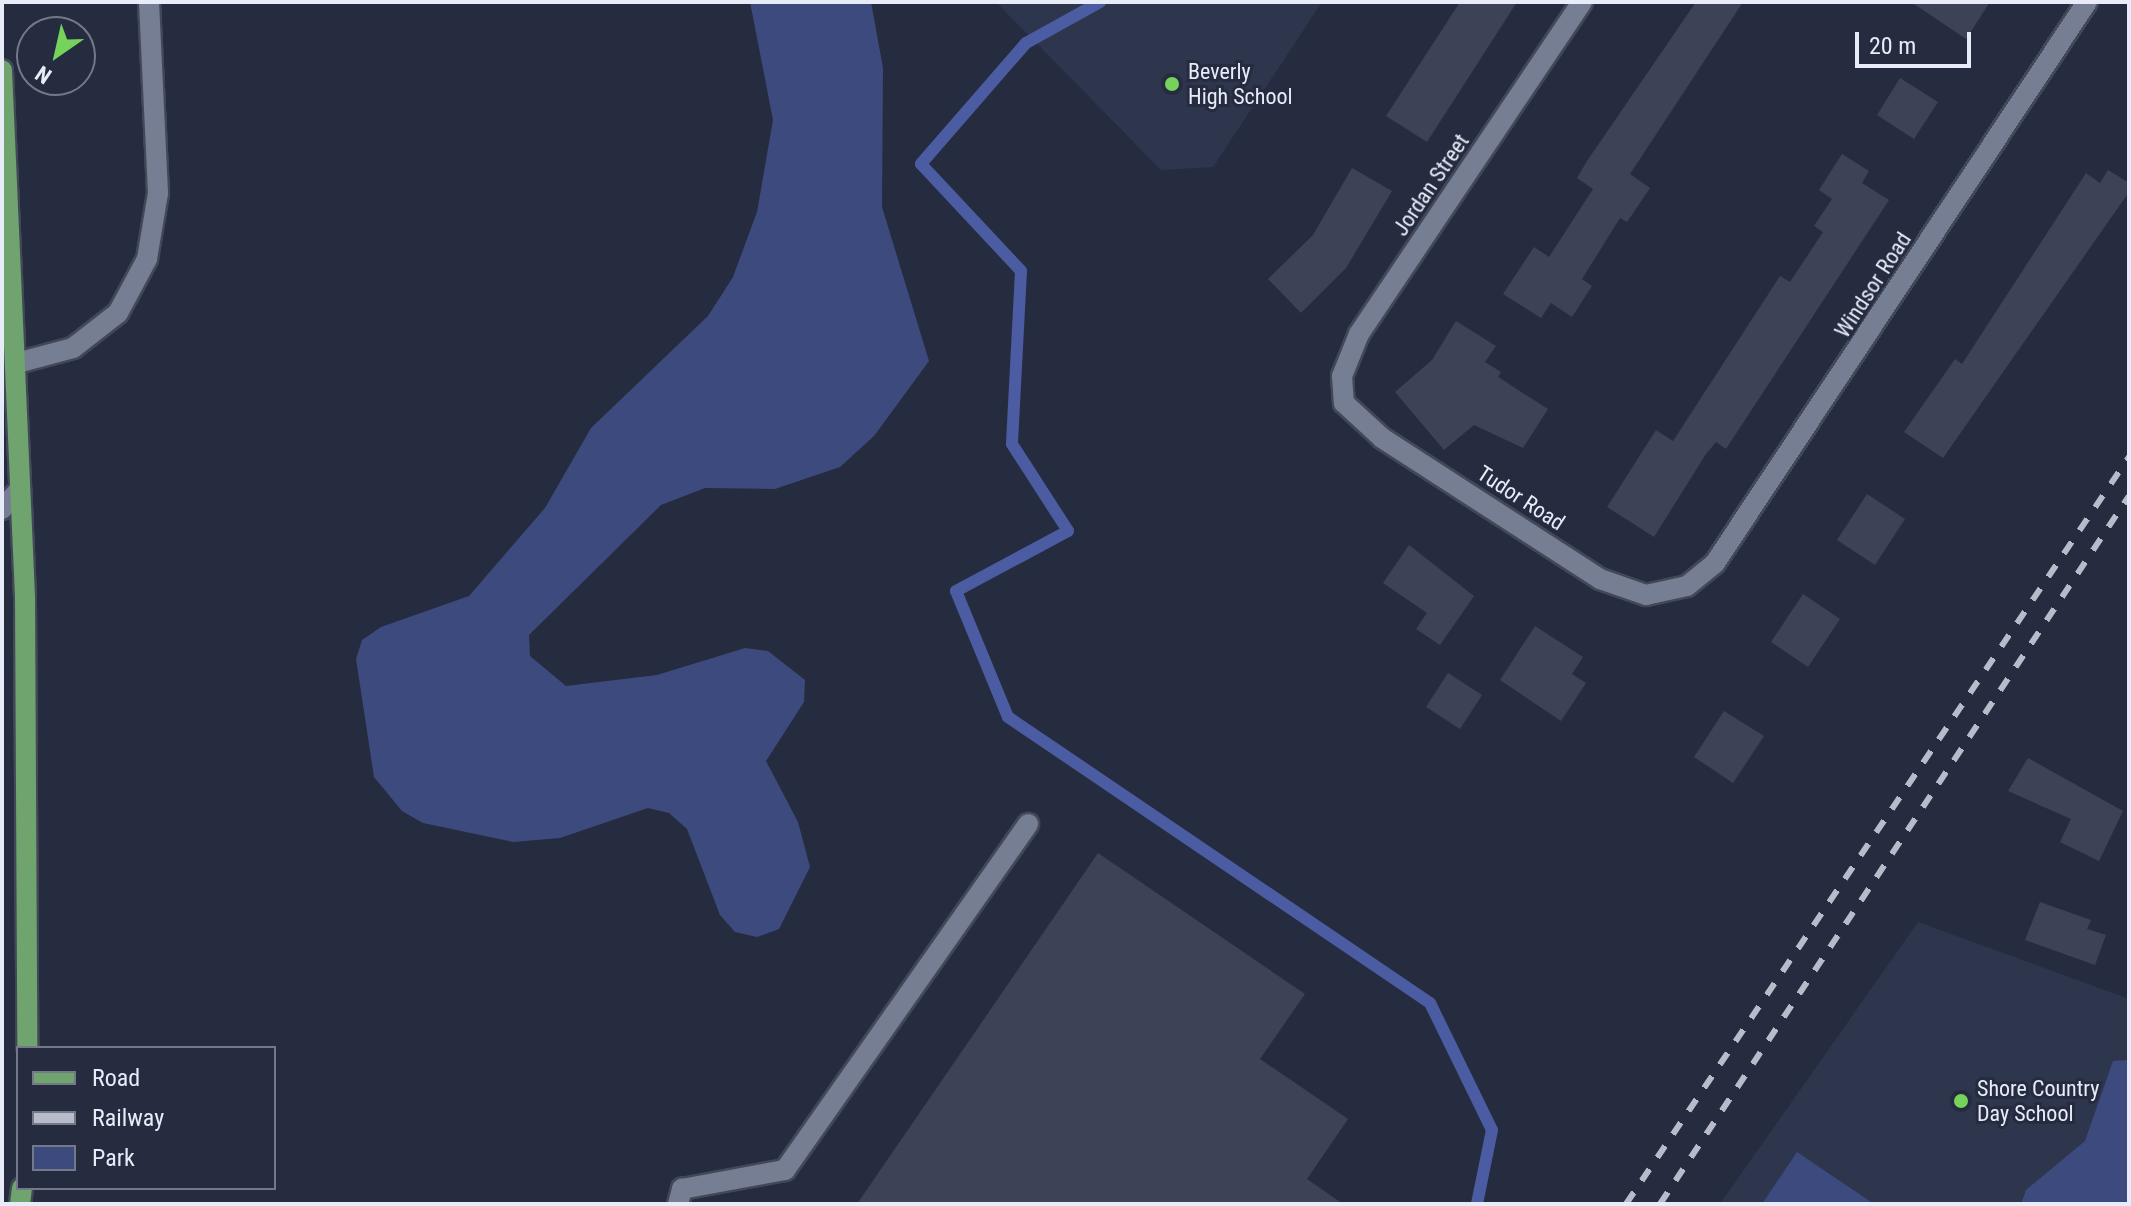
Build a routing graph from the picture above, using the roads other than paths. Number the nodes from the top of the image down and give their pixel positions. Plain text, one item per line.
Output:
1 (149, 2) edge
2 (1582, 2) edge
3 (2087, 2) edge
4 (2, 70) edge
5 (17, 363) junction
6 (1344, 403) joint
7 (20, 489) junction
8 (2, 509) edge
9 (1687, 586) joint
10 (1028, 824) dead end
11 (27, 1046) edge
12 (678, 1204) edge

1 - 5 street
2 - 6 street, Jordan Street
3 - 9 street, Windsor Road
4 - 5 main road
5 - 7 main road
6 - 9 street, Tudor Road
7 - 8 street
7 - 11 main road
10 - 12 street

